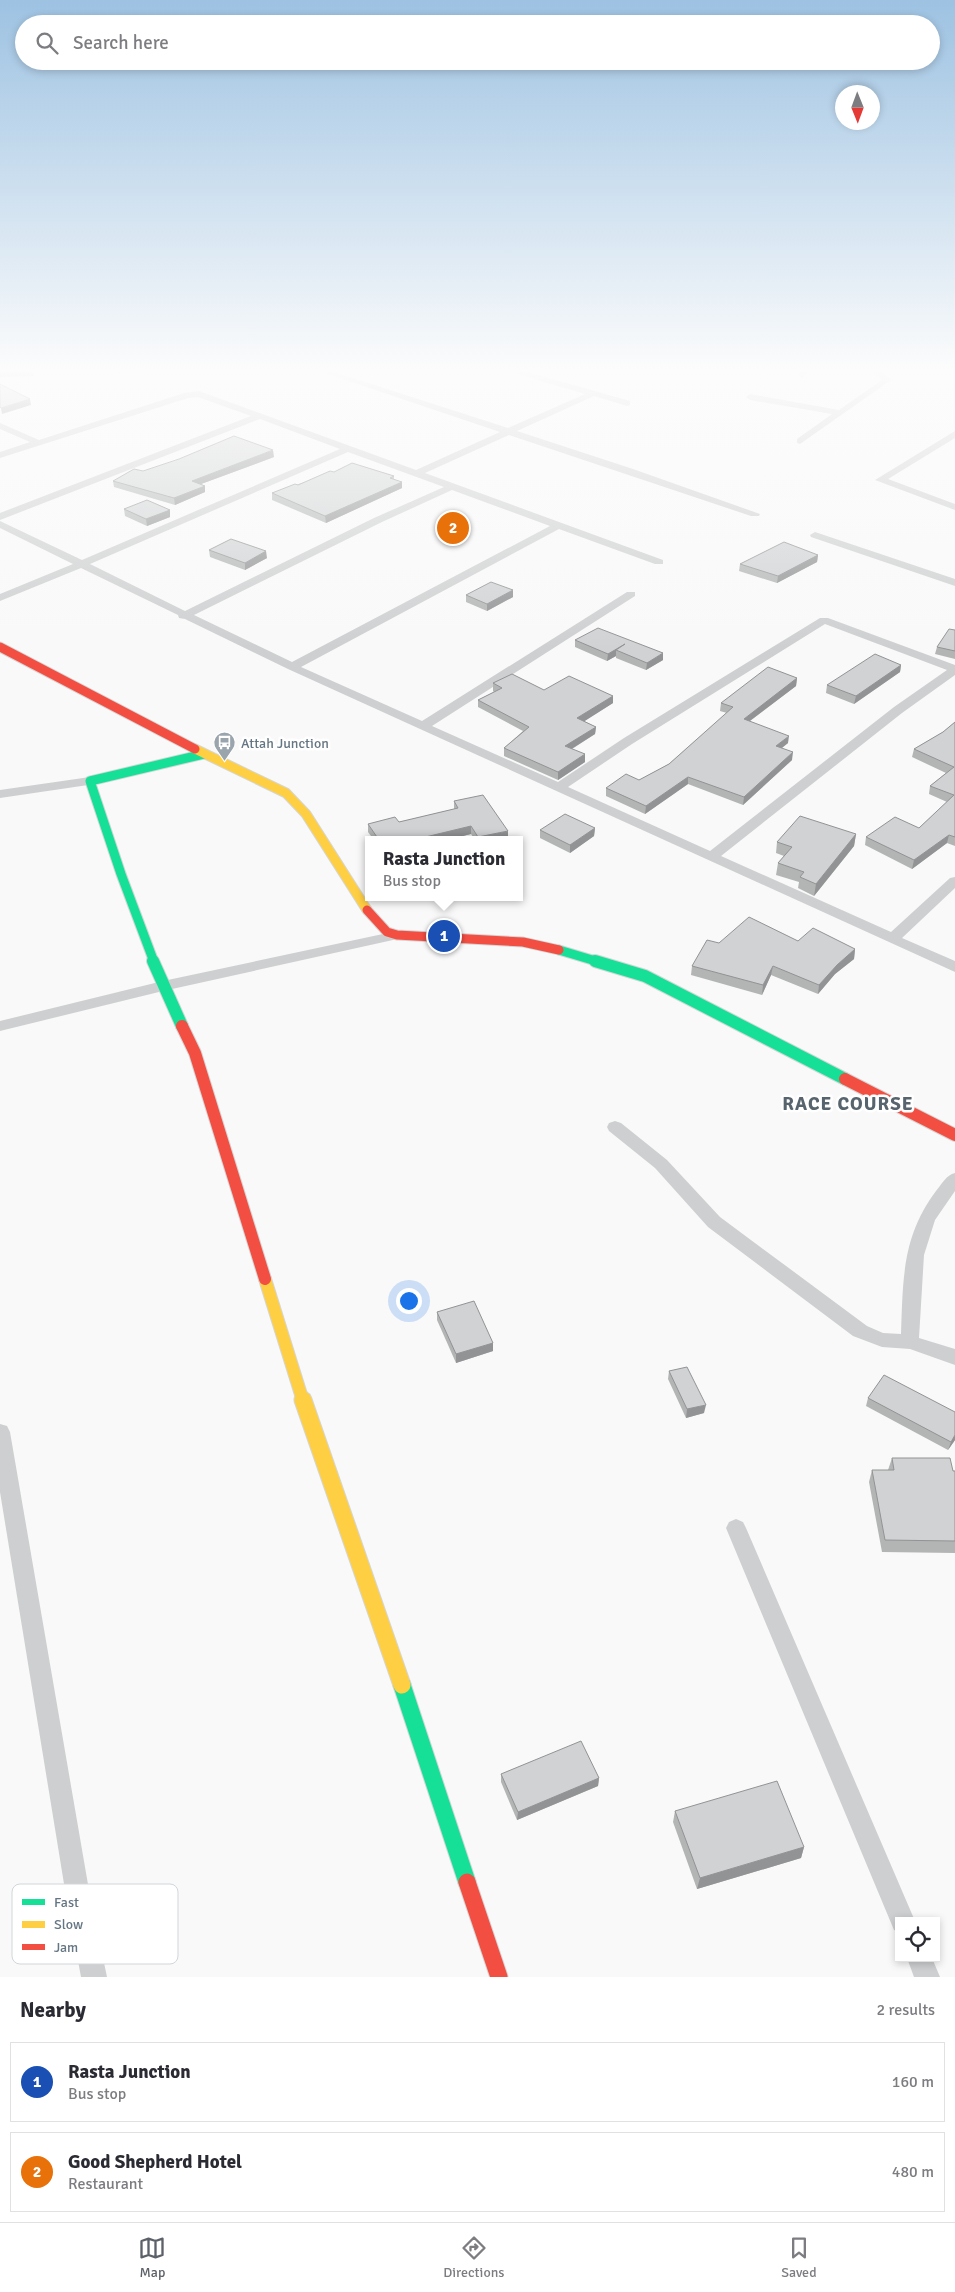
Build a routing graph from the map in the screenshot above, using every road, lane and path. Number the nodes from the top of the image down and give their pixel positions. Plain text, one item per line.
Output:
1 (137, 464) edge
2 (311, 464) edge
3 (393, 464) edge
4 (437, 464) edge
5 (606, 464) edge
6 (905, 464) edge
7 (417, 473) junction
8 (454, 486) junction
9 (955, 507) edge
10 (755, 514) dead end
11 (0, 518) edge
12 (0, 524) edge
13 (559, 525) junction
14 (815, 535) dead end
15 (660, 562) dead end
16 (79, 565) junction
17 (955, 583) edge
18 (631, 594) dead end
19 (0, 598) edge
20 (183, 616) junction
21 (0, 647) edge
22 (292, 668) junction
23 (955, 670) edge
24 (423, 726) junction
25 (204, 754) junction
26 (90, 781) junction
27 (558, 788) junction
28 (0, 794) edge
29 (712, 856) junction
30 (955, 881) edge
31 (397, 935) junction
32 (892, 939) junction
33 (955, 966) edge
34 (163, 986) junction
35 (0, 1026) edge
36 (615, 1127) dead end
37 (955, 1135) edge
38 (955, 1179) edge
39 (910, 1342) junction
40 (955, 1357) edge
41 (0, 1432) edge
42 (736, 1528) dead end
43 (76, 1884) edge
44 (901, 1917) edge
45 (921, 1962) edge
46 (91, 1964) edge
47 (94, 1977) edge
48 (499, 1977) edge
49 (927, 1977) edge

1 - 11 street
2 - 16 street
3 - 7 street
4 - 7 street
5 - 10 street
6 - 9 street
7 - 8 street
8 - 13 street
8 - 20 street
12 - 16 street
13 - 15 street
13 - 22 street
14 - 17 street
16 - 19 street
16 - 20 street
18 - 24 street
20 - 22 street
21 - 25 street
22 - 24 street
23 - 27 street
23 - 29 street
24 - 27 street
25 - 26 street
25 - 31 street
26 - 28 street
26 - 34 street
27 - 29 street
29 - 32 street
30 - 32 street
31 - 34 street
31 - 37 street
32 - 33 street
34 - 35 street
34 - 48 street
36 - 39 street
38 - 39 street
39 - 40 street
41 - 43 street
42 - 44 street
45 - 49 street
46 - 47 street

